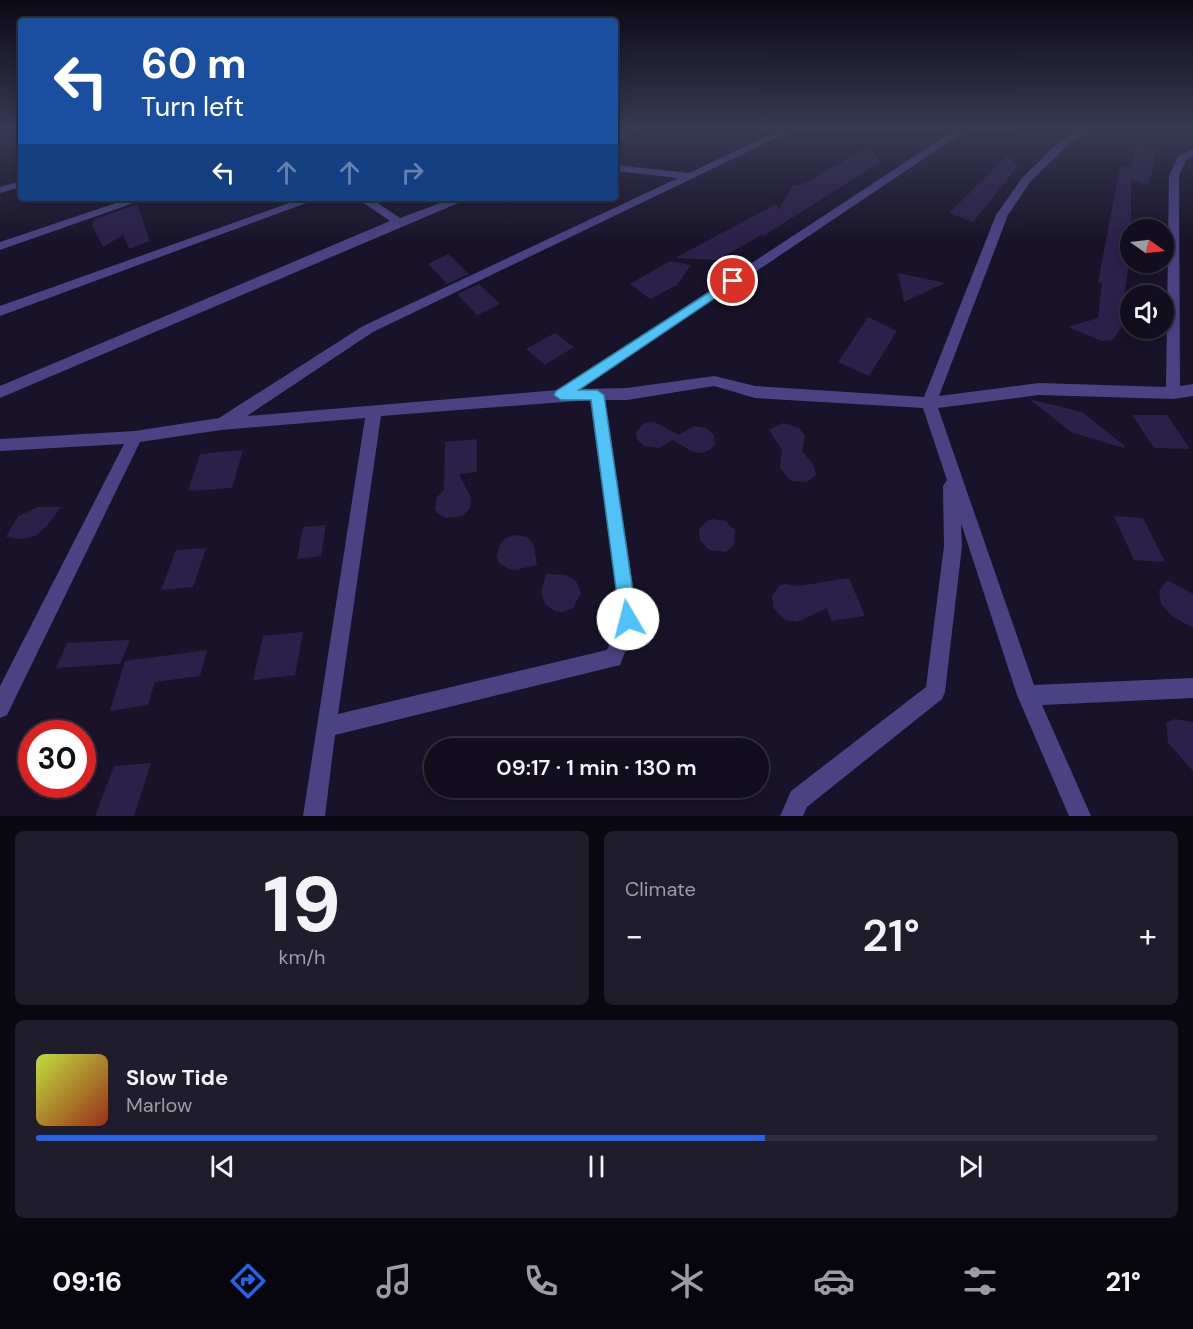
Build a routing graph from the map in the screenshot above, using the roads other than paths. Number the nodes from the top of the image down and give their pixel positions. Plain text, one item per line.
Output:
1 (709, 167) edge
2 (905, 167) edge
3 (1039, 167) edge
4 (1181, 167) edge
5 (618, 168) edge
6 (690, 176) junction
7 (18, 185) edge
8 (0, 190) edge
9 (133, 201) edge
10 (306, 201) edge
11 (367, 201) edge
12 (456, 201) edge
13 (399, 222) junction
14 (0, 246) edge
15 (0, 311) edge
16 (1193, 390) edge
17 (0, 392) edge
18 (1173, 393) junction
19 (561, 395) junction
20 (597, 395) junction
21 (928, 403) junction
22 (374, 411) junction
23 (221, 424) junction
24 (135, 437) junction
25 (0, 445) edge
26 (950, 468) junction
27 (1193, 688) edge
28 (1027, 695) junction
29 (0, 708) edge
30 (326, 727) junction
31 (315, 816) edge
32 (791, 816) edge
33 (1080, 816) edge

1 - 6 street
2 - 19 street
3 - 21 street
4 - 18 street
5 - 6 street
6 - 23 street
7 - 8 street
9 - 14 street
10 - 15 street
11 - 13 street
12 - 13 street
13 - 17 street
16 - 18 street
18 - 21 street
19 - 20 street
19 - 22 street
20 - 21 street
20 - 30 street
21 - 26 street
22 - 23 street
22 - 30 street
23 - 24 street
24 - 25 street
24 - 29 street
26 - 28 street
26 - 32 street
27 - 28 street
28 - 33 street
30 - 31 street

